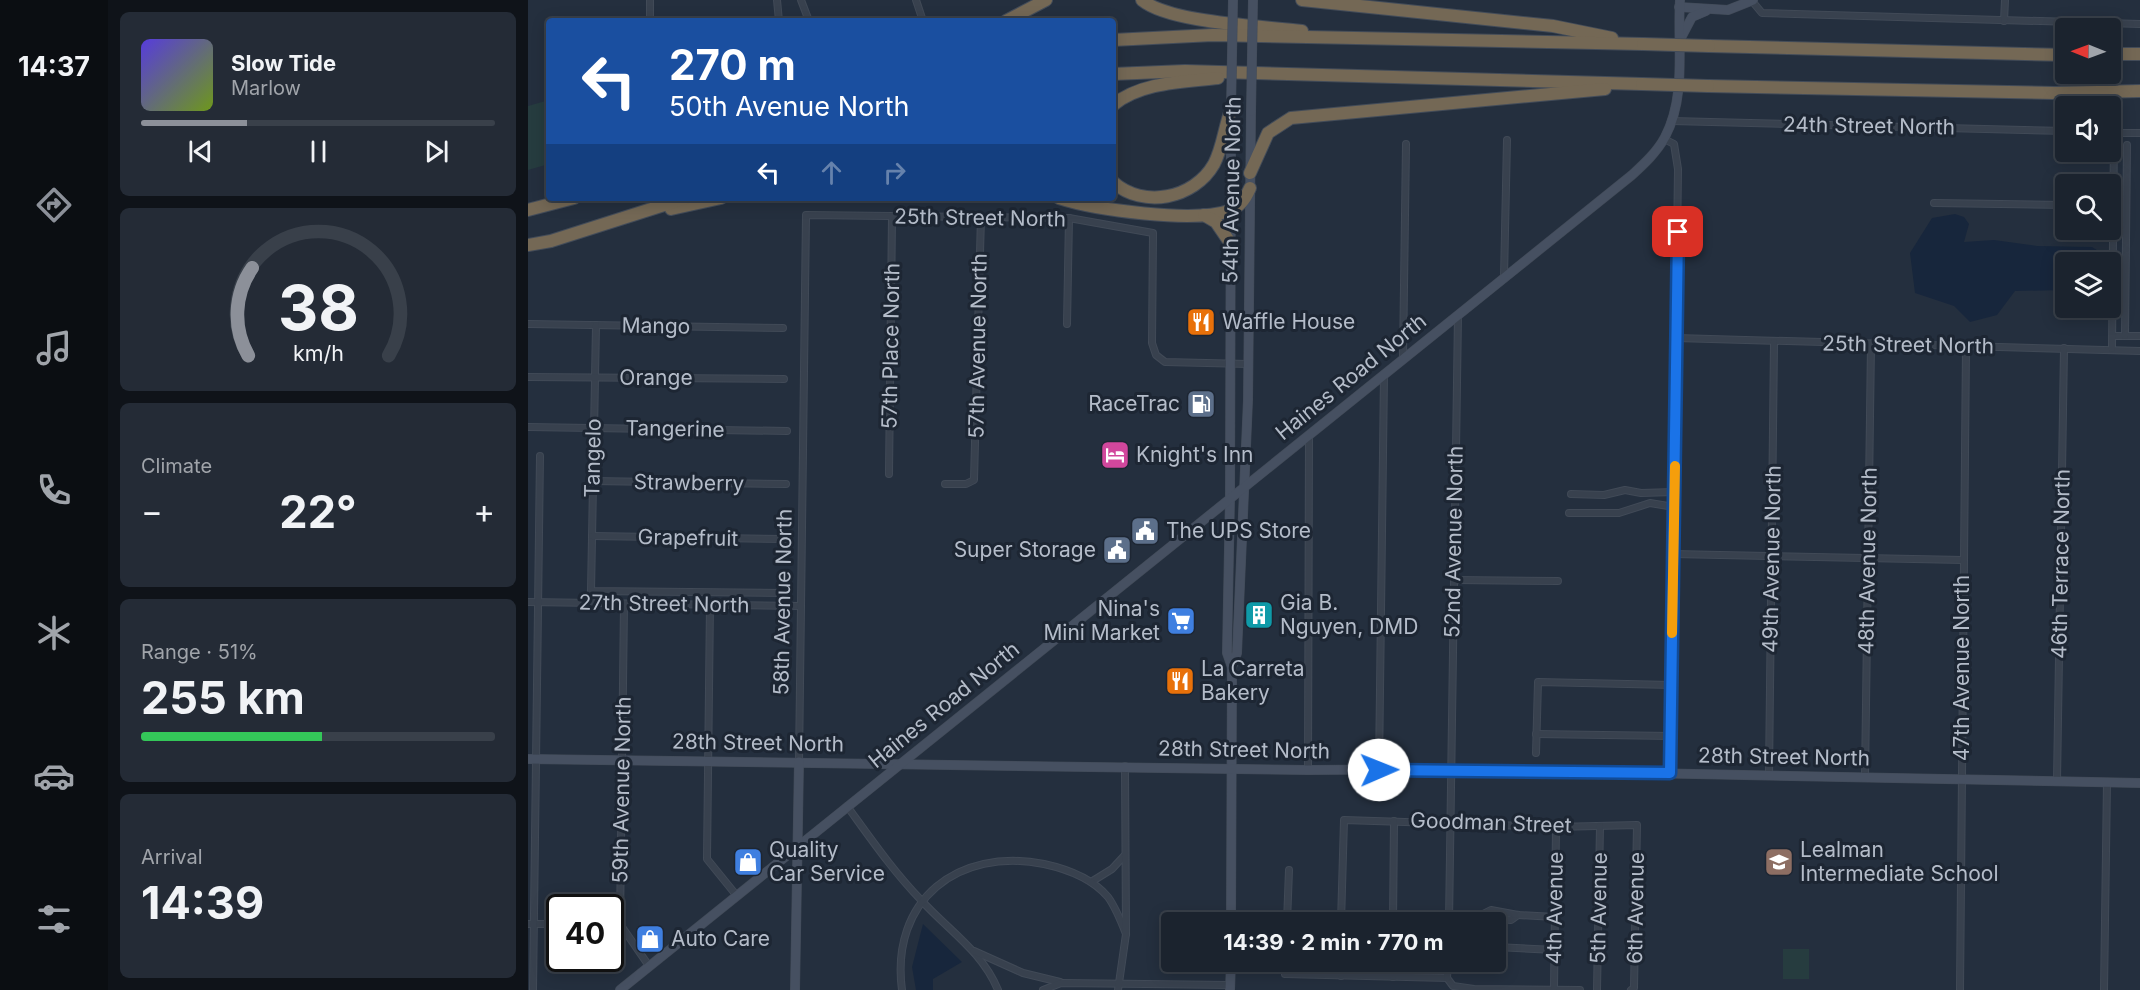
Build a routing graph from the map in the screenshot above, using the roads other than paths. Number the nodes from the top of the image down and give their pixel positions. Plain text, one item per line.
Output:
1 (650, 0) edge
2 (777, 0) edge
3 (801, 0) edge
4 (916, 0) edge
5 (1046, 0) edge
6 (1142, 0) edge
7 (1233, 0) edge
8 (1253, 0) edge
9 (1302, 0) edge
10 (1753, 0) edge
11 (2005, 0) edge
12 (1680, 3) edge
13 (1712, 10) junction
14 (652, 18) edge
15 (779, 18) edge
16 (808, 18) edge
17 (922, 18) edge
18 (1012, 18) edge
19 (2004, 21) junction
20 (2140, 24) edge
21 (1116, 40) edge
22 (1380, 40) junction
23 (1643, 44) junction
24 (1680, 44) junction
25 (2121, 54) edge
26 (2140, 54) edge
27 (2055, 55) edge
28 (1116, 74) edge
29 (1295, 74) junction
30 (1642, 84) junction
31 (2140, 91) edge
32 (1116, 103) edge
33 (1231, 110) junction
34 (1672, 121) junction
35 (2055, 131) edge
36 (2121, 133) edge
37 (2140, 133) edge
38 (1664, 139) junction
39 (1507, 140) dead end
40 (1407, 144) dead end
41 (2127, 145) dead end
42 (1250, 173) junction
43 (1116, 184) edge
44 (1250, 188) junction
45 (562, 201) edge
46 (677, 201) edge
47 (709, 201) edge
48 (1071, 201) edge
49 (1934, 203) dead end
50 (2055, 206) edge
51 (528, 210) edge
52 (1231, 210) junction
53 (649, 211) junction
54 (806, 215) joint
55 (1203, 215) junction
56 (981, 216) junction
57 (892, 217) junction
58 (1069, 218) junction
59 (2112, 240) edge
60 (1231, 244) junction
61 (528, 245) edge
62 (1504, 277) junction
63 (1458, 315) junction
64 (528, 324) edge
65 (1067, 324) dead end
66 (596, 325) junction
67 (783, 328) dead end
68 (2113, 336) junction
69 (2125, 336) junction
70 (2140, 336) edge
71 (1676, 338) junction
72 (1774, 342) junction
73 (1871, 344) junction
74 (1966, 346) junction
75 (2064, 348) junction
76 (2112, 349) junction
77 (2140, 351) edge
78 (1403, 357) junction
79 (1230, 363) junction
80 (1248, 364) junction
81 (1384, 374) junction
82 (528, 377) edge
83 (594, 378) junction
84 (784, 379) dead end
85 (528, 427) edge
86 (593, 428) junction
87 (787, 431) dead end
88 (1309, 434) junction
89 (540, 456) dead end
90 (889, 474) dead end
91 (593, 482) junction
92 (786, 484) dead end
93 (945, 484) dead end
94 (1245, 486) junction
95 (1674, 492) junction
96 (1571, 494) dead end
97 (1230, 497) junction
98 (1674, 507) junction
99 (1569, 513) dead end
100 (592, 536) junction
101 (785, 539) dead end
102 (1673, 554) junction
103 (1772, 555) junction
104 (1867, 558) junction
105 (1963, 560) junction
106 (1454, 580) junction
107 (1558, 582) dead end
108 (784, 593) dead end
109 (528, 602) edge
110 (538, 602) junction
111 (624, 604) junction
112 (710, 604) junction
113 (801, 606) junction
114 (1232, 667) junction
115 (1671, 685) junction
116 (1536, 734) junction
117 (1671, 736) junction
118 (1536, 753) dead end
119 (532, 759) edge
120 (622, 760) junction
121 (708, 761) junction
122 (799, 762) junction
123 (900, 764) junction
124 (1125, 765) junction
125 (1233, 768) junction
126 (1451, 769) junction
127 (1308, 770) junction
128 (1379, 770) junction
129 (1670, 773) junction
130 (1768, 775) junction
131 (1865, 777) junction
132 (1962, 779) junction
133 (2057, 781) junction
134 (2107, 782) junction
135 (2140, 783) edge
136 (847, 806) junction
137 (1394, 821) junction
138 (1450, 822) junction
139 (1600, 825) junction
140 (1637, 825) joint
141 (1556, 826) junction
142 (798, 845) junction
143 (1124, 856) junction
144 (1289, 870) dead end
145 (1091, 882) junction
146 (620, 894) edge
147 (737, 896) junction
148 (922, 902) junction
149 (1231, 912) edge
150 (1287, 912) edge
151 (1341, 912) edge
152 (1393, 912) edge
153 (1449, 912) edge
154 (1487, 912) edge
155 (1502, 912) edge
156 (1506, 913) edge
157 (1555, 916) junction
158 (531, 924) edge
159 (624, 930) edge
160 (1126, 934) junction
161 (1506, 948) edge
162 (1555, 950) junction
163 (974, 951) junction
164 (649, 966) junction
165 (1231, 972) edge
166 (1285, 972) edge
167 (1341, 972) edge
168 (1393, 972) edge
169 (1447, 972) edge
170 (1341, 976) junction
171 (1393, 977) junction
172 (1447, 978) junction
173 (1061, 983) junction
174 (1119, 986) edge
175 (1230, 987) edge
176 (533, 990) edge
177 (620, 990) edge
178 (795, 990) edge
179 (902, 990) edge
180 (998, 990) edge
181 (1043, 990) edge
182 (1474, 990) edge
183 (1554, 990) edge
184 (1580, 990) edge
185 (1597, 990) edge
186 (1631, 990) edge
187 (1960, 990) edge
188 (2104, 990) edge

1 - 14 street
2 - 15 street
3 - 16 street
4 - 17 street
5 - 18 highway
6 - 22 highway
7 - 33 street, 54th Avenue North, bridge
8 - 42 street, 54th Avenue North, bridge
9 - 23 highway
10 - 13 street
10 - 19 street
11 - 19 street
12 - 13 street
12 - 24 street, Haines Road North
13 - 24 street
19 - 20 street
21 - 22 highway
22 - 23 highway
23 - 27 highway, bridge
24 - 34 street, Haines Road North
25 - 26 highway
28 - 29 highway
29 - 30 highway
29 - 32 highway
30 - 31 highway, bridge
30 - 42 highway
33 - 43 highway
33 - 52 street, 54th Avenue North
34 - 35 street, 24th Street North
34 - 38 street, Haines Road North
36 - 37 street
38 - 62 street, Haines Road North
38 - 71 street
39 - 62 street
40 - 78 street
41 - 69 street
42 - 44 street, 54th Avenue North
44 - 52 highway
44 - 80 street, 54th Avenue North
45 - 51 highway
46 - 53 highway
47 - 53 highway
48 - 55 highway
49 - 50 street
52 - 55 highway
52 - 60 street, 54th Avenue North
53 - 61 highway
54 - 57 street, 25th Street North
54 - 113 street, 58th Avenue North
55 - 60 highway
56 - 57 street, 25th Street North
56 - 58 street, 25th Street North
56 - 93 street, 57th Avenue North
57 - 90 street, 57th Place North
58 - 65 street
58 - 79 street, 25th Street North
59 - 68 street
60 - 79 street, 54th Avenue North
62 - 63 street, Haines Road North
63 - 78 street, Haines Road North
63 - 106 street, 52nd Avenue North
64 - 66 street, Mango
66 - 67 street, Mango
66 - 83 street, Tangelo
68 - 69 street
68 - 76 street
69 - 70 street
71 - 72 street, 25th Street North
71 - 95 street
72 - 73 street, 25th Street North
72 - 103 street, 49th Avenue North
73 - 74 street, 25th Street North
73 - 104 street, 48th Avenue North
74 - 75 street, 25th Street North
74 - 105 street, 47th Avenue North
75 - 76 street, 25th Street North
75 - 133 street, 46th Terrace North
76 - 77 street, 25th Street North
78 - 81 street, Haines Road North
79 - 80 street
79 - 97 street, 54th Avenue North
80 - 94 street, 54th Avenue North
81 - 88 street, Haines Road North
81 - 128 street
82 - 83 street, Orange
83 - 84 street, Orange
83 - 86 street, Tangelo
85 - 86 street, Tangerine
86 - 87 street, Tangerine
86 - 91 street, Tangelo
88 - 94 street, Haines Road North
88 - 127 street
89 - 110 street
91 - 92 street, Strawberry
91 - 100 street, Tangelo
94 - 97 street, Haines Road North
94 - 114 street, 54th Avenue North
95 - 96 street
95 - 98 street
97 - 114 street, 54th Avenue North
97 - 123 street, Haines Road North
98 - 99 street
98 - 102 street
100 - 101 street, Grapefruit
100 - 108 street, Tangelo
102 - 103 street
102 - 115 street
103 - 104 street
103 - 130 street, 49th Avenue North
104 - 105 street
104 - 131 street, 48th Avenue North
105 - 132 street, 47th Avenue North
106 - 107 street
106 - 126 street, 52nd Avenue North
109 - 110 street, 27th Street North
110 - 111 street, 27th Street North
110 - 119 street
111 - 112 street, 27th Street North
111 - 120 street, 59th Avenue North
112 - 113 street, 27th Street North
112 - 121 street
113 - 122 street, 58th Avenue North
114 - 125 street, 54th Avenue North
115 - 116 street
115 - 117 street
116 - 117 street
116 - 118 street
117 - 129 street
119 - 120 street, 28th Street North
119 - 158 street
120 - 121 street, 28th Street North
120 - 146 street, 59th Avenue North
121 - 122 street, 28th Street North
121 - 147 street
122 - 123 street, 28th Street North
122 - 142 street, 58th Avenue North
123 - 124 street, 28th Street North
123 - 136 street, Haines Road North
124 - 125 street, 28th Street North
124 - 143 street
125 - 127 street, 28th Street North
125 - 149 street, 54th Avenue North
126 - 128 street, 28th Street North
126 - 129 street, 28th Street North
126 - 138 street, 52nd Avenue North
127 - 128 street, 28th Street North
129 - 130 street, 28th Street North
130 - 131 street, 28th Street North
131 - 132 street, 28th Street North
132 - 133 street, 28th Street North
132 - 187 street, 47th Avenue North
133 - 134 street, 28th Street North
134 - 135 street, 28th Street North
134 - 188 street
136 - 142 street, Haines Road North
136 - 148 street
137 - 138 street, Goodman Street
137 - 151 street, Goodman Street
137 - 152 street
138 - 141 street, Goodman Street
138 - 153 street, 52nd Avenue North
139 - 140 street, Goodman Street
139 - 141 street, Goodman Street
139 - 185 street, 5th Avenue
140 - 186 street, 6th Avenue
141 - 157 street, 4th Avenue
142 - 147 street, Haines Road North
142 - 178 street, 58th Avenue North
143 - 145 street
143 - 160 street
144 - 150 street
145 - 148 street
145 - 160 street
147 - 164 street, Haines Road North
148 - 163 street
148 - 179 street
154 - 155 street
156 - 157 street
157 - 162 street, 4th Avenue
158 - 176 street
159 - 164 street
160 - 174 street
161 - 162 street
162 - 183 street, 4th Avenue
163 - 173 street
163 - 180 street
164 - 177 street, Haines Road North
165 - 175 street
166 - 170 street
167 - 170 street
168 - 171 street
169 - 172 street
170 - 171 street
171 - 172 street
172 - 182 street
173 - 174 street
173 - 181 street
174 - 175 street
182 - 183 street
183 - 184 street

